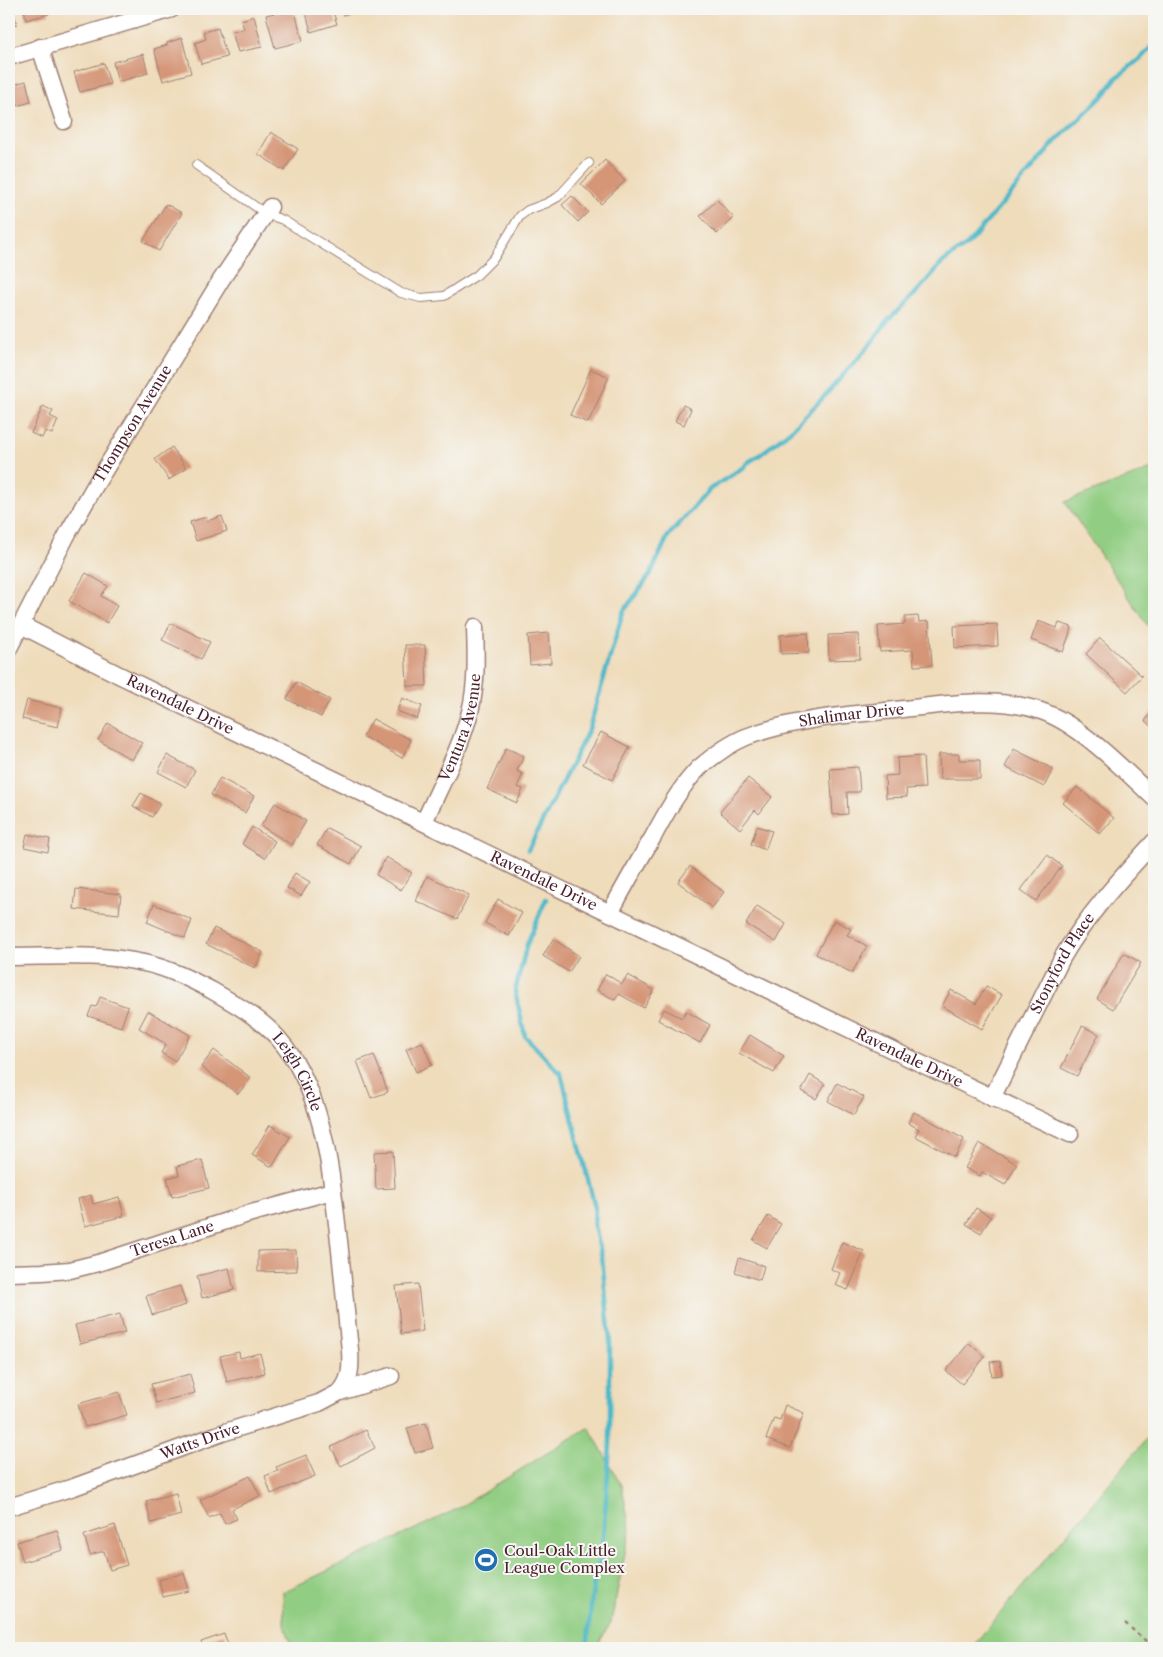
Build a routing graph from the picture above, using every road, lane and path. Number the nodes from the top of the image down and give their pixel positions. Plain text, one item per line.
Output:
1 (172, 9) edge
2 (40, 47) junction
3 (9, 57) edge
4 (64, 121) dead end
5 (589, 163) dead end
6 (196, 165) dead end
7 (268, 210) junction
8 (21, 625) junction
9 (475, 627) dead end
10 (9, 648) edge
11 (1154, 798) edge
12 (424, 822) junction
13 (1154, 842) edge
14 (610, 912) junction
15 (9, 957) edge
16 (992, 1098) junction
17 (1070, 1134) dead end
18 (332, 1191) junction
19 (9, 1273) edge
20 (390, 1376) dead end
21 (340, 1392) junction
22 (9, 1506) edge
23 (1125, 1623) dead end
24 (1154, 1648) edge

1 - 2 street
2 - 3 street
2 - 4 street
5 - 7 lane
6 - 7 lane
7 - 8 street, Thompson Avenue
8 - 10 street, Thompson Avenue
8 - 12 street, Ravendale Drive
9 - 12 street, Ventura Avenue
11 - 14 street, Shalimar Drive
12 - 14 street, Ravendale Drive
13 - 16 street, Stonyford Place
14 - 16 street, Ravendale Drive
15 - 18 street, Leigh Circle
16 - 17 street, Ravendale Drive
18 - 19 street, Teresa Lane
18 - 21 street, Leigh Circle
20 - 21 street, Watts Drive
21 - 22 street, Watts Drive
23 - 24 path

